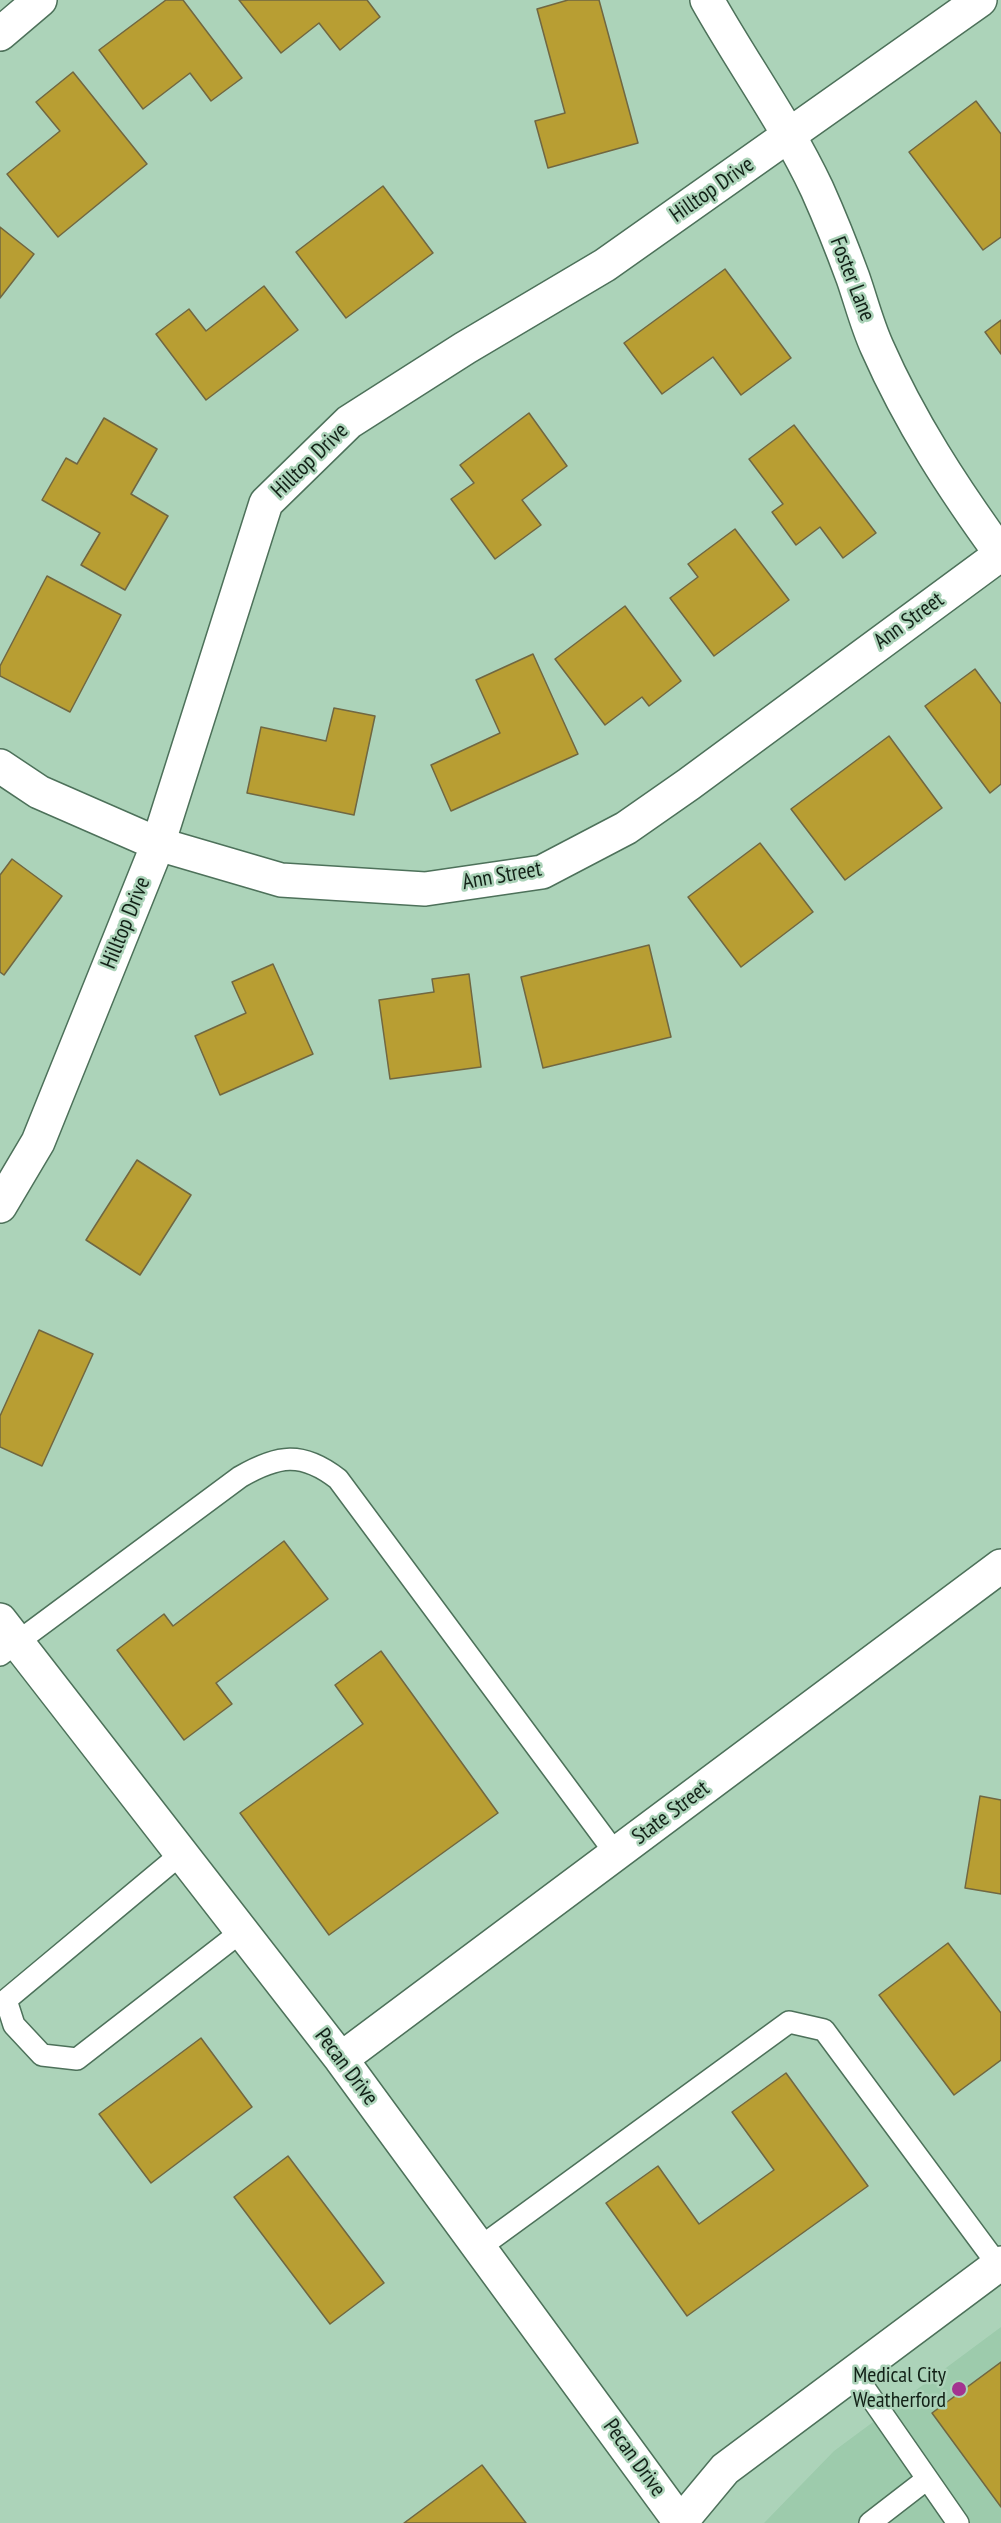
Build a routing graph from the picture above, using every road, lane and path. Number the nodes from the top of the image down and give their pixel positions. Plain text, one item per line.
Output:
1 (40, 0) edge
2 (707, 0) edge
3 (980, 0) edge
4 (0, 34) edge
5 (789, 135) junction
6 (1001, 554) edge
7 (0, 766) edge
8 (158, 844) junction
9 (0, 1206) edge
10 (1001, 1566) edge
11 (6, 1639) edge
12 (181, 1854) junction
13 (616, 1854) junction
14 (242, 1931) junction
15 (341, 2059) junction
16 (479, 2248) junction
17 (999, 2264) edge
18 (854, 2373) junction
19 (927, 2479) junction
20 (680, 2522) edge
21 (870, 2523) edge
22 (958, 2523) edge

1 - 4 street
2 - 5 street, Foster Lane
3 - 5 street, Hilltop Drive
5 - 6 street, Foster Lane
5 - 8 street, Hilltop Drive
6 - 8 street, Ann Street
7 - 8 street, Ann Street
8 - 9 street, Hilltop Drive
10 - 13 street, State Street
11 - 12 street, Pecan Drive
11 - 13 lane
12 - 14 street, Pecan Drive
12 - 14 lane
13 - 15 street, State Street
14 - 15 street, Pecan Drive
15 - 16 street, Pecan Drive
16 - 17 lane
16 - 20 street, Pecan Drive
17 - 18 street
18 - 19 lane
18 - 20 street
19 - 21 lane
19 - 22 lane

